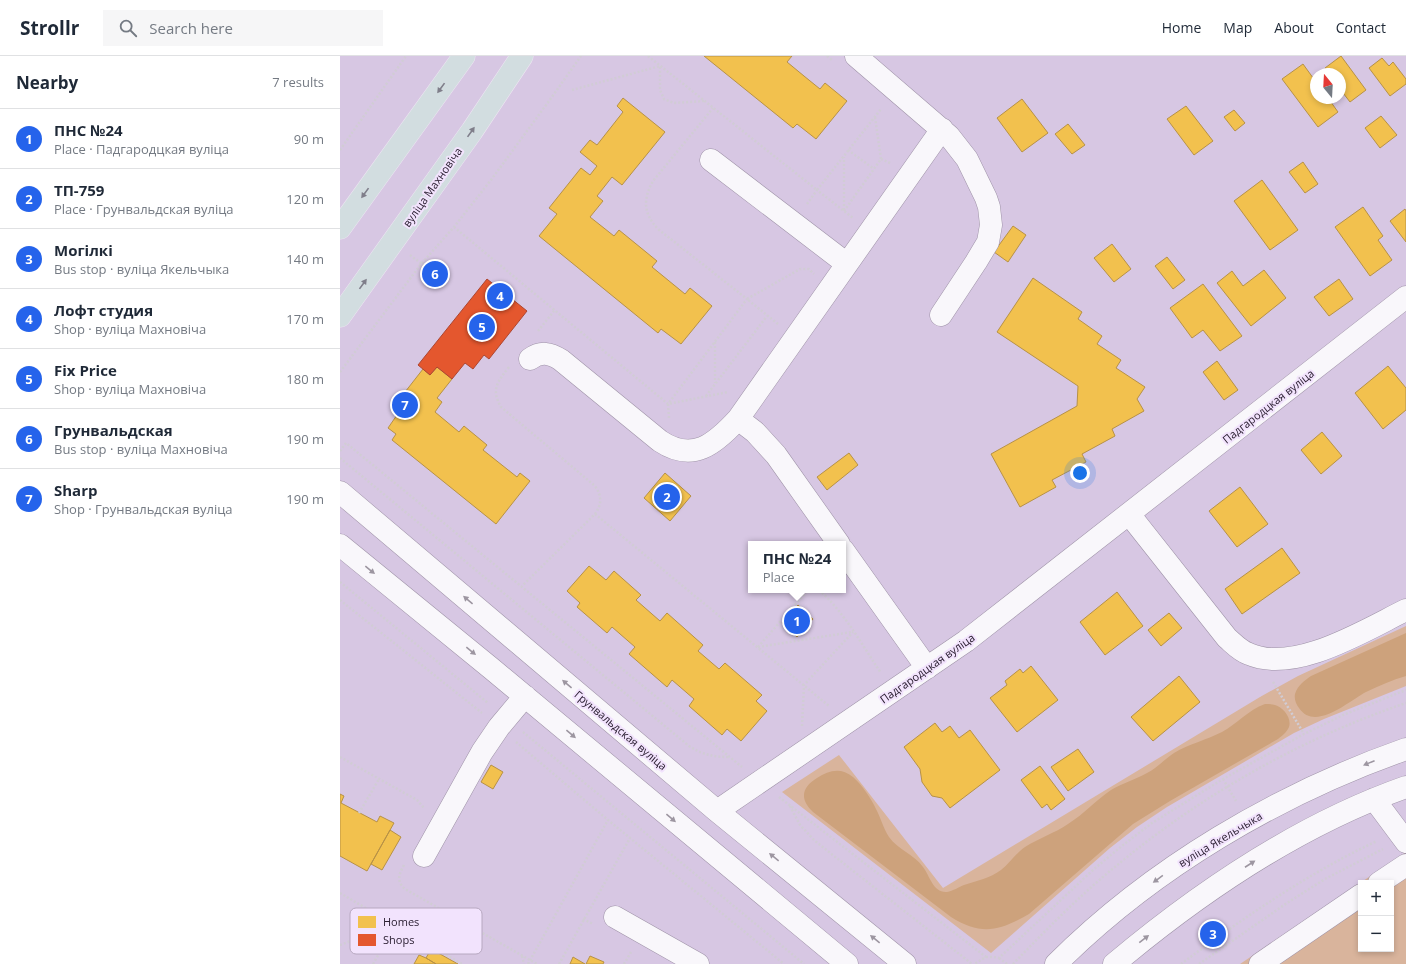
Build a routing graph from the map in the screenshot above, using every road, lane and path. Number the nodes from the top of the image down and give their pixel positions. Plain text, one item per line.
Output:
1 (406, 56) edge
2 (464, 56) edge
3 (522, 56) edge
4 (581, 56) edge
5 (648, 56) edge
6 (827, 56) edge
7 (847, 61) edge
8 (660, 66) junction
9 (572, 90) dead end
10 (704, 101) junction
11 (885, 104) dead end
12 (713, 108) junction
13 (875, 117) junction
14 (942, 129) junction
15 (340, 150) edge
16 (848, 150) junction
17 (844, 156) junction
18 (711, 160) dead end
19 (881, 160) junction
20 (893, 163) dead end
21 (874, 169) junction
22 (818, 190) junction
23 (844, 210) junction
24 (794, 222) junction
25 (454, 227) junction
26 (340, 228) edge
27 (871, 231) junction
28 (393, 242) junction
29 (421, 264) junction
30 (847, 264) junction
31 (435, 274) dead end
32 (815, 278) dead end
33 (1406, 297) edge
34 (747, 299) junction
35 (554, 311) junction
36 (941, 315) dead end
37 (340, 316) edge
38 (767, 316) junction
39 (782, 327) dead end
40 (534, 336) dead end
41 (715, 342) junction
42 (530, 359) dead end
43 (509, 366) dead end
44 (340, 372) edge
45 (716, 384) junction
46 (728, 392) dead end
47 (706, 396) junction
48 (668, 404) junction
49 (738, 419) junction
50 (671, 423) dead end
51 (340, 451) edge
52 (340, 458) edge
53 (340, 492) edge
54 (595, 514) junction
55 (1129, 514) junction
56 (837, 541) edge
57 (340, 545) edge
58 (846, 554) edge
59 (340, 582) edge
60 (522, 586) junction
61 (805, 593) edge
62 (822, 593) edge
63 (340, 600) edge
64 (1406, 610) edge
65 (853, 632) junction
66 (758, 648) junction
67 (1258, 657) junction
68 (927, 668) junction
69 (882, 675) dead end
70 (804, 685) junction
71 (1406, 690) edge
72 (525, 696) junction
73 (1406, 703) edge
74 (832, 709) dead end
75 (502, 722) junction
76 (808, 725) dead end
77 (1304, 734) junction
78 (1406, 749) edge
79 (730, 757) junction
80 (379, 779) dead end
81 (760, 782) junction
82 (1406, 787) edge
83 (1374, 799) junction
84 (789, 805) junction
85 (717, 811) junction
86 (359, 813) dead end
87 (608, 820) junction
88 (1402, 837) edge
89 (630, 838) junction
90 (424, 856) dead end
91 (1406, 865) edge
92 (1384, 880) edge
93 (340, 893) edge
94 (1358, 898) edge
95 (1191, 905) junction
96 (366, 908) edge
97 (615, 917) dead end
98 (1217, 939) junction
99 (350, 941) edge
100 (340, 945) edge
101 (1222, 947) junction
102 (631, 952) dead end
103 (379, 954) edge
104 (445, 954) edge
105 (986, 957) junction
106 (999, 958) junction
107 (530, 960) junction
108 (373, 964) edge
109 (462, 964) edge
110 (524, 964) edge
111 (528, 964) edge
112 (537, 964) edge
113 (559, 964) edge
114 (624, 964) edge
115 (698, 964) edge
116 (784, 964) edge
117 (804, 964) edge
118 (848, 964) edge
119 (905, 964) edge
120 (973, 964) edge
121 (1007, 964) edge
122 (1013, 964) edge
123 (1056, 964) edge
124 (1114, 964) edge
125 (1181, 964) edge
126 (1199, 964) edge
127 (1260, 964) edge

1 - 15 path
2 -> 26 main road
28 -> 3 main road, вуліца Махновіча
4 - 25 path
5 - 8 path
6 - 7 path
7 - 14 street
8 - 9 path
8 - 10 path
8 - 10 path
10 - 12 path
11 - 13 path
12 - 22 path
12 - 34 path
13 - 16 path
13 - 19 path
14 - 27 street
14 - 36 street
16 - 17 path
16 - 21 path
17 - 22 path
17 - 23 path
18 - 24 street
19 - 20 path
19 - 21 path
21 - 23 path
22 - 23 path
22 - 24 path
23 - 27 path
24 - 30 street
25 - 29 path
25 - 35 path
27 - 30 street
28 - 29 path
37 -> 28 main road, вуліца Махновіча
29 - 31 path
29 - 44 path
30 - 49 street
32 - 34 path
33 - 55 street, Падгародцкая вуліца
34 - 38 path
34 - 41 path
35 - 40 path
35 - 48 path
38 - 39 path
38 - 45 path
41 - 45 path
41 - 48 path
42 - 49 street
43 - 54 path
45 - 47 path
46 - 47 path
47 - 48 path
48 - 50 path
49 - 56 street
51 - 60 path
52 - 79 path
85 -> 53 street, Грунвальдская вуліца
54 - 60 path
54 - 66 path
55 - 67 street
55 - 68 street, Падгародцкая вуліца
57 -> 72 street
58 - 68 street
59 - 75 path
60 - 79 path
61 - 66 path
62 - 65 path
63 - 75 path
64 - 67 street
65 - 66 path
65 - 69 path
65 - 70 path
66 - 70 path
67 - 77 path
68 - 81 street, Падгародцкая вуліца
70 - 74 path
70 - 76 path
71 - 77 path
72 - 75 street
72 -> 118 street
73 - 122 path
75 - 87 path
75 - 90 street
75 - 117 path
77 - 106 path
78 -> 123 street, вуліца Якельчыка
79 - 81 path
80 - 86 path
81 - 84 path
81 - 85 street, Падгародцкая вуліца
82 - 83 street
83 - 88 street
95 -> 83 street
84 - 105 path
84 - 120 path
119 -> 85 street, Грунвальдская вуліца
87 - 89 path
87 - 107 path
88 - 98 path
88 - 101 path
89 - 113 path
89 - 116 path
91 - 92 street
93 - 96 path
94 - 127 street
95 - 98 path
124 -> 95 street
97 - 115 street
98 - 101 path
98 - 125 path
99 - 100 path
101 - 126 path
102 - 114 path
103 - 108 path
104 - 109 path
105 - 106 path
105 - 120 path
106 - 121 path
107 - 110 path
107 - 111 path
107 - 112 path

